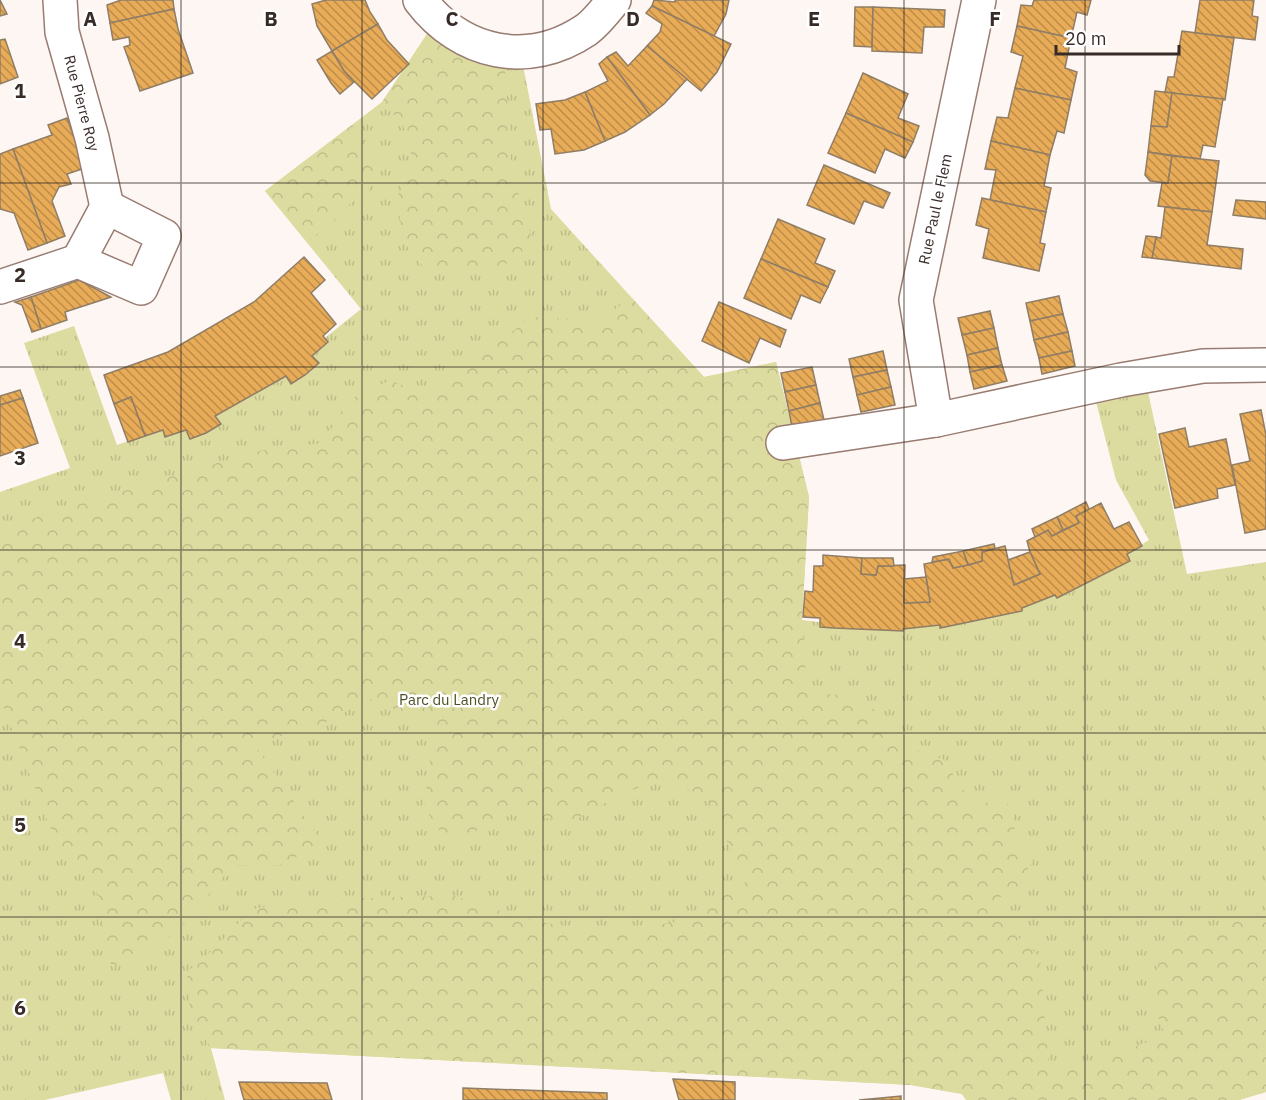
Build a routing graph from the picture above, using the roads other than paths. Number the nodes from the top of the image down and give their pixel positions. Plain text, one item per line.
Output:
1 (60, 0) edge
2 (420, 0) edge
3 (614, 0) edge
4 (979, 0) edge
5 (107, 207) junction
6 (78, 261) junction
7 (0, 287) edge
8 (1266, 365) edge
9 (936, 420) junction
10 (783, 443) dead end

1 - 5 street, Rue Pierre Roy
2 - 3 street
4 - 9 street, Rue Paul le Flem
5 - 6 street
5 - 6 street
6 - 7 street
8 - 9 street
9 - 10 street

